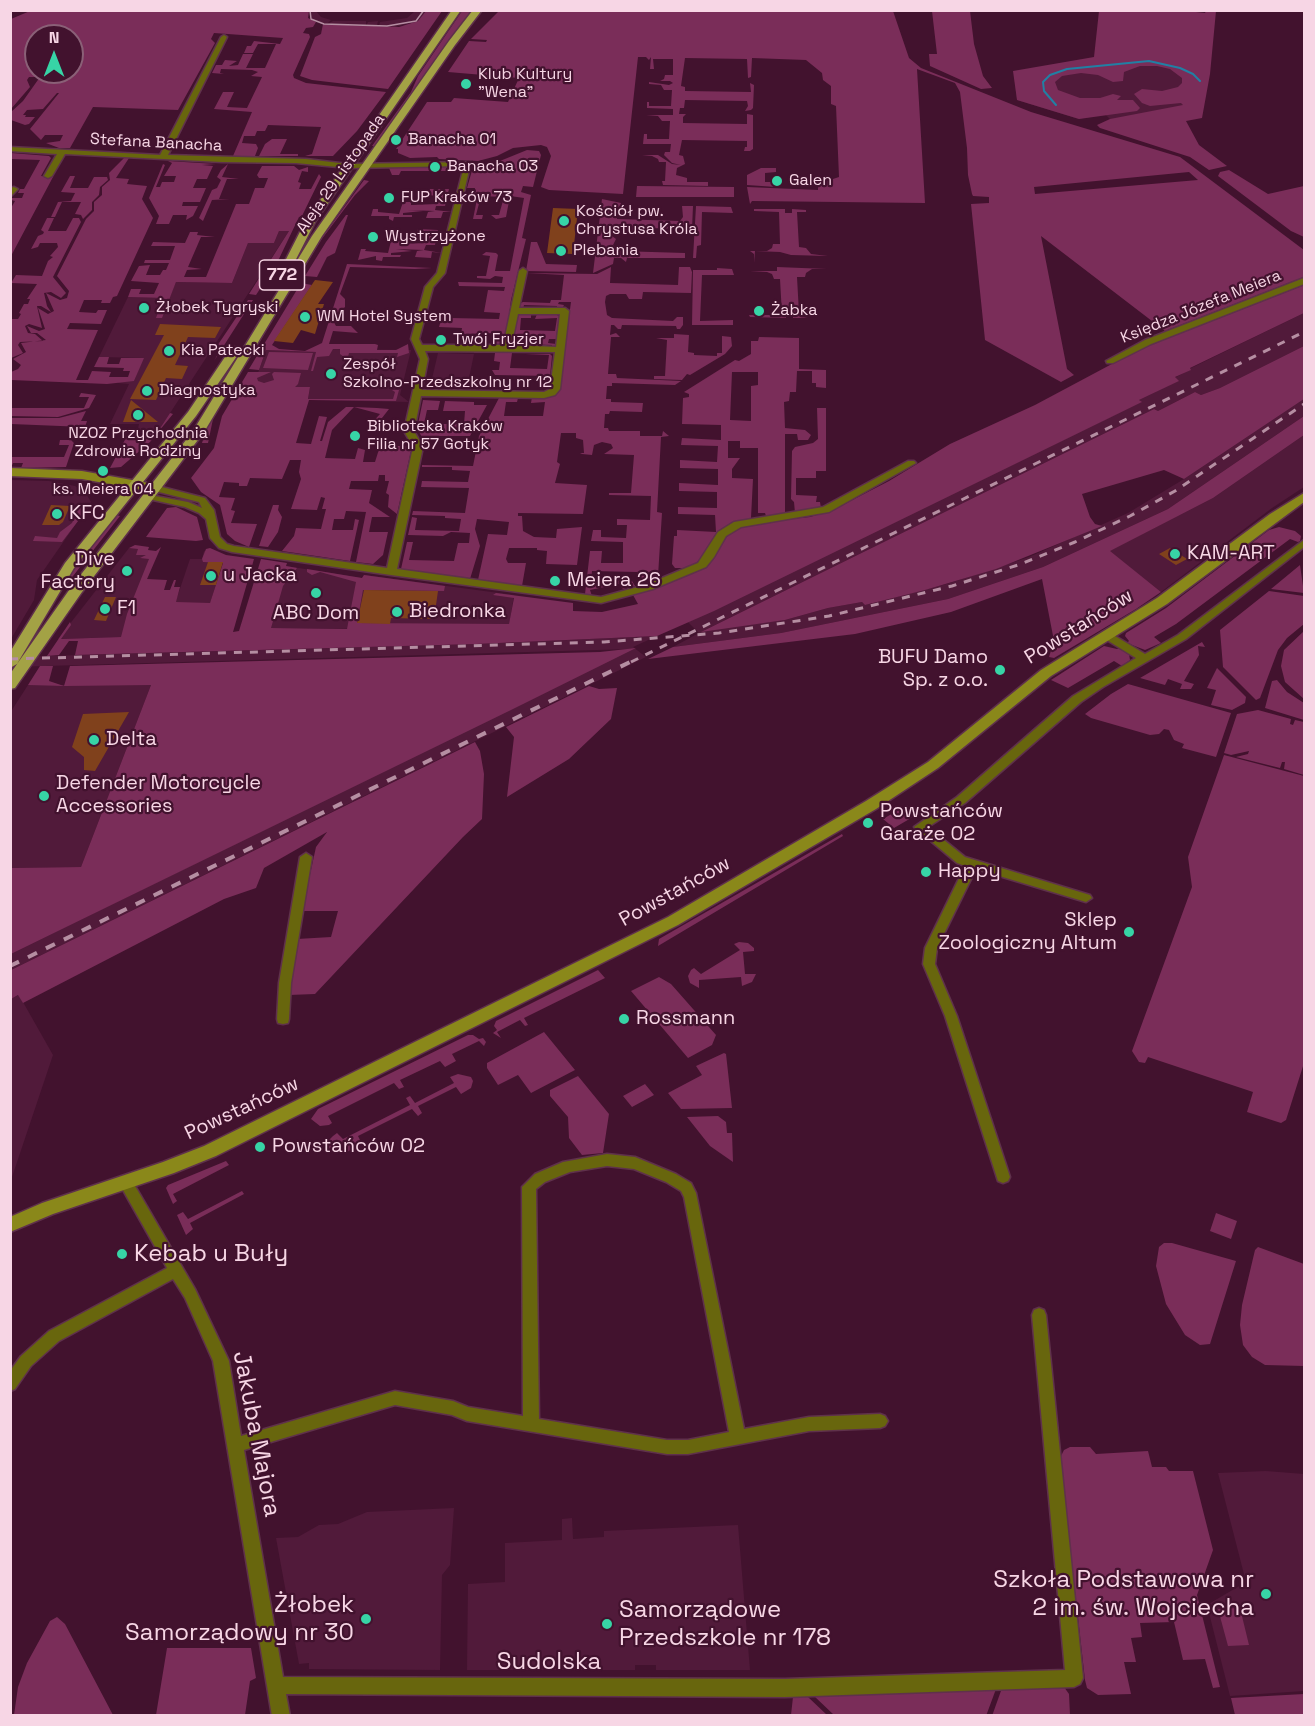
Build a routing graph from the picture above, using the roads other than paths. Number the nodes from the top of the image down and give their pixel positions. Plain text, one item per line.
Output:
1 (457, 10) edge
2 (478, 10) edge
3 (224, 37) dead end
4 (10, 149) edge
5 (62, 152) junction
6 (163, 157) junction
7 (350, 163) junction
8 (368, 163) junction
9 (48, 176) dead end
10 (523, 271) dead end
11 (1305, 281) edge
12 (514, 310) junction
13 (418, 348) junction
14 (510, 348) junction
15 (560, 350) junction
16 (1110, 362) dead end
17 (417, 393) junction
18 (911, 463) dead end
19 (10, 472) edge
20 (132, 488) junction
21 (151, 492) junction
22 (1305, 497) edge
23 (1305, 543) edge
24 (391, 572) junction
25 (1106, 634) junction
26 (1144, 658) junction
27 (10, 664) edge
28 (10, 686) edge
29 (306, 857) dead end
30 (972, 864) junction
31 (1086, 898) dead end
32 (283, 1019) dead end
33 (1004, 1177) dead end
34 (126, 1183) junction
35 (10, 1225) edge
36 (176, 1270) junction
37 (1039, 1315) dead end
38 (10, 1384) edge
39 (880, 1421) dead end
40 (531, 1424) junction
41 (738, 1438) junction
42 (236, 1445) junction
43 (276, 1685) junction
44 (281, 1716) edge

1 - 7 main road, Aleja 29 Listopada / 772
2 - 8 main road, Aleja 29 Listopada / 772
3 - 6 street
4 - 5 street, Stefana Banacha
5 - 6 street, Stefana Banacha
5 - 9 street
6 - 7 street, Stefana Banacha
7 - 8 street, Stefana Banacha
7 - 20 main road, Aleja 29 Listopada / 772
8 - 13 street, Stefana Banacha
8 - 21 main road, Aleja 29 Listopada / 772
10 - 12 street
11 - 16 street, Księdza Józefa Meiera
12 - 14 street
12 - 15 street
13 - 14 street
13 - 17 street
14 - 15 street
15 - 17 street
17 - 24 street
18 - 24 street
19 - 20 street
20 - 21 street
20 - 27 main road, Aleja 29 Listopada / 772
21 - 24 street
21 - 28 main road, Aleja 29 Listopada / 772
22 - 25 street, Powstańców
23 - 26 street
25 - 26 street
25 - 34 street, Powstańców
26 - 30 street
29 - 32 street
30 - 31 street
30 - 33 street
34 - 35 street, Powstańców
34 - 36 street, Jakuba Majora
36 - 38 street
36 - 42 street, Jakuba Majora
37 - 43 street, Sudolska
39 - 41 street
40 - 41 street
40 - 41 street
40 - 42 street
42 - 43 street, Jakuba Majora
43 - 44 street, Jakuba Majora

